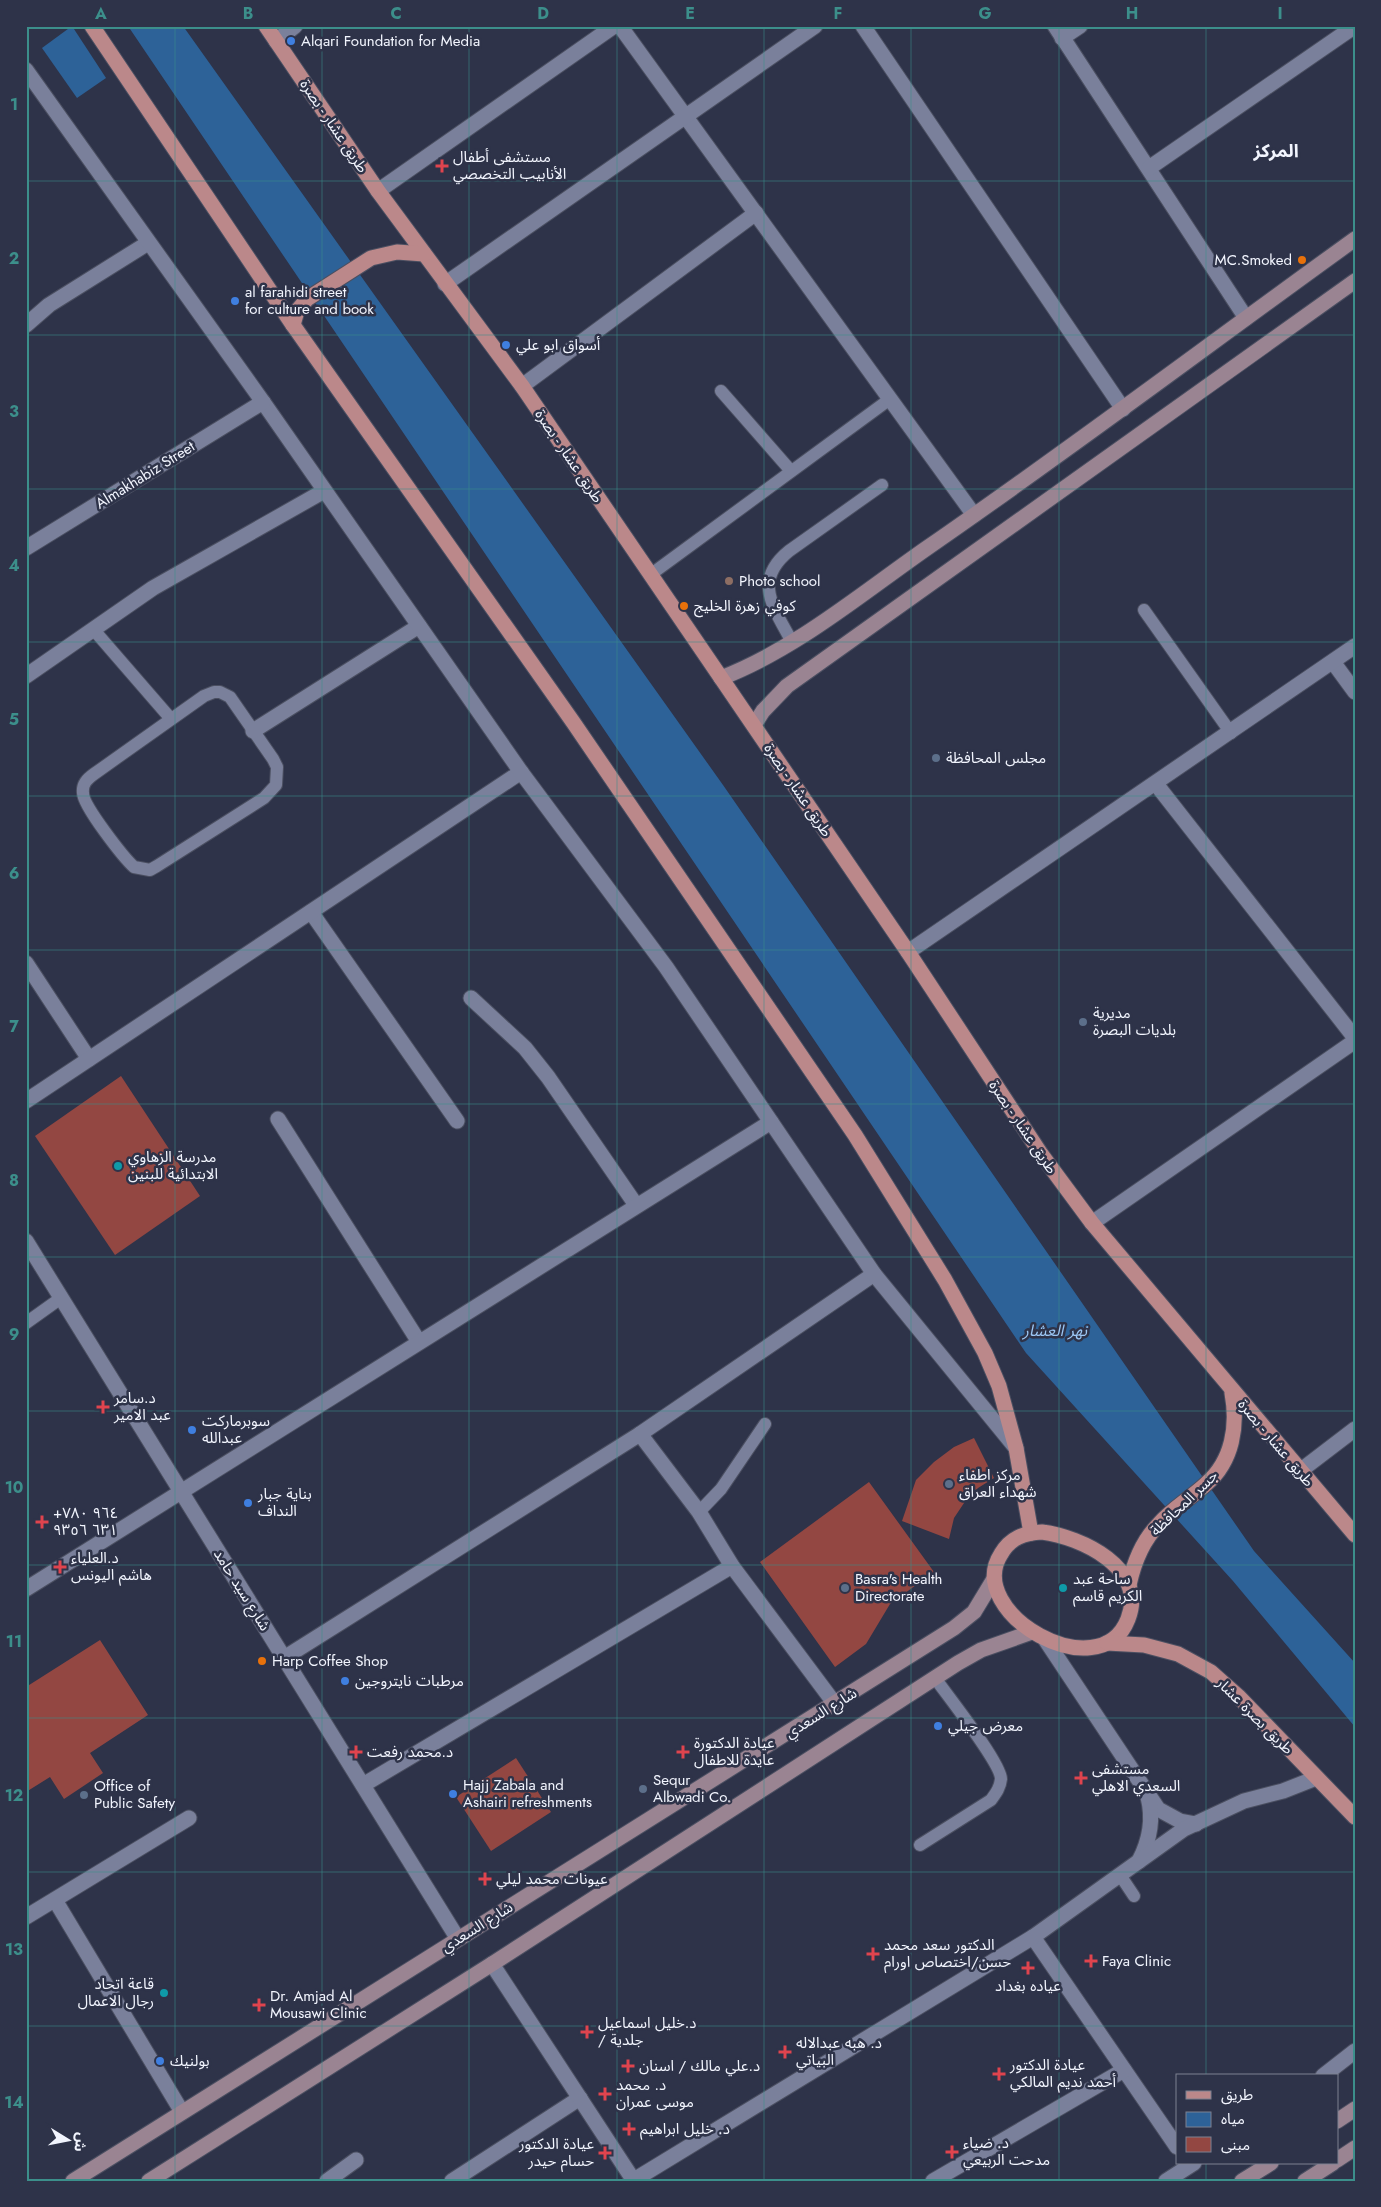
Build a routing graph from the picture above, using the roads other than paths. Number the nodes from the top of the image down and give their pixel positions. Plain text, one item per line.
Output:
1 (92, 26) edge
2 (266, 26) edge
3 (295, 26) edge
4 (614, 26) edge
5 (620, 26) edge
6 (815, 26) edge
7 (862, 26) edge
8 (1080, 26) edge
9 (1355, 26) edge
10 (1058, 32) edge
11 (276, 41) junction
12 (29, 79) edge
13 (686, 116) junction
14 (1149, 168) junction
15 (378, 191) junction
16 (756, 214) junction
17 (148, 243) junction
18 (1352, 246) edge
19 (424, 254) junction
20 (1355, 281) edge
21 (445, 284) junction
22 (1246, 318) junction
23 (26, 325) edge
24 (292, 325) junction
25 (522, 386) junction
26 (721, 391) dead end
27 (890, 399) junction
28 (263, 402) junction
29 (1123, 409) junction
30 (791, 472) junction
31 (882, 485) dead end
32 (324, 491) junction
33 (974, 515) junction
34 (26, 548) edge
35 (650, 575) junction
36 (1144, 610) dead end
37 (418, 626) junction
38 (93, 629) junction
39 (792, 642) junction
40 (1355, 646) edge
41 (1333, 662) junction
42 (26, 676) edge
43 (721, 678) junction
44 (1355, 692) edge
45 (170, 719) junction
46 (754, 725) junction
47 (253, 731) junction
48 (1231, 733) junction
49 (521, 772) junction
50 (1156, 784) junction
51 (311, 912) junction
52 (908, 952) junction
53 (26, 963) edge
54 (471, 998) dead end
55 (1355, 1039) edge
56 (89, 1059) junction
57 (26, 1101) edge
58 (278, 1119) dead end
59 (456, 1121) dead end
60 (771, 1122) junction
61 (636, 1205) junction
62 (1092, 1223) junction
63 (26, 1241) edge
64 (874, 1274) junction
65 (61, 1298) junction
66 (26, 1323) edge
67 (419, 1342) junction
68 (1232, 1391) junction
69 (765, 1424) dead end
70 (1355, 1429) edge
71 (640, 1434) junction
72 (1016, 1448) junction
73 (1300, 1470) junction
74 (181, 1492) junction
75 (699, 1512) junction
76 (1031, 1532) junction
77 (1355, 1535) edge
78 (732, 1566) junction
79 (994, 1579) junction
80 (1129, 1585) junction
81 (26, 1589) edge
82 (1038, 1635) junction
83 (1107, 1643) junction
84 (284, 1658) junction
85 (935, 1678) junction
86 (835, 1704) junction
87 (1316, 1778) junction
88 (363, 1785) junction
89 (1146, 1793) junction
90 (1355, 1817) edge
91 (189, 1818) dead end
92 (1196, 1824) junction
93 (920, 1845) dead end
94 (1138, 1862) junction
95 (1120, 1875) junction
96 (1134, 1896) dead end
97 (55, 1900) junction
98 (26, 1917) edge
99 (1033, 1937) junction
100 (458, 1939) junction
101 (492, 1964) junction
102 (1355, 2051) edge
103 (1124, 2070) junction
104 (1326, 2074) edge
105 (580, 2098) junction
106 (1355, 2109) edge
107 (182, 2112) junction
108 (1338, 2120) edge
109 (1176, 2146) edge
110 (1355, 2148) edge
111 (356, 2160) dead end
112 (1338, 2160) edge
113 (1191, 2164) edge
114 (1269, 2164) edge
115 (1332, 2164) edge
116 (72, 2181) edge
117 (149, 2181) edge
118 (327, 2181) edge
119 (452, 2181) edge
120 (634, 2181) edge
121 (933, 2181) edge
122 (1166, 2181) edge
123 (1242, 2181) edge
124 (1305, 2181) edge

1 - 24 main road
2 - 11 main road, طريق عشار - بصرة
3 - 11 street
4 - 15 street
5 - 13 street
6 - 13 street
7 - 29 street
8 - 10 street
9 - 14 street
10 - 14 street
11 - 15 main road, طريق عشار - بصرة
12 - 17 street
13 - 16 street
13 - 21 street
14 - 22 street
15 - 19 main road, طريق عشار - بصرة
16 - 25 street
16 - 27 street
17 - 23 street
17 - 28 street
18 - 22 main road
19 - 21 main road, طريق عشار - بصرة
19 - 24 main road
20 - 46 main road
21 - 25 main road, طريق عشار - بصرة
22 - 29 main road
24 - 72 main road
25 - 35 main road, طريق عشار - بصرة
26 - 30 lane
27 - 30 lane
27 - 33 street
28 - 32 street
28 - 34 street, Almakhabiz Street
29 - 33 main road
30 - 35 lane
31 - 39 lane
32 - 37 street
32 - 38 street
33 - 39 main road
35 - 43 main road, طريق عشار - بصرة
36 - 48 lane
37 - 47 street
37 - 49 street
38 - 42 street
38 - 45 lane
39 - 43 main road
40 - 41 street
41 - 44 street
41 - 48 street
43 - 46 main road, طريق عشار - بصرة
45 - 47 lane
45 - 47 lane
46 - 52 main road, طريق عشار - بصرة
48 - 50 street
49 - 51 street
49 - 60 street
50 - 52 street
50 - 55 street
51 - 56 street
51 - 59 street
52 - 62 main road, طريق عشار - بصرة
53 - 56 street
54 - 61 street
55 - 62 street
56 - 57 street
58 - 67 street
60 - 61 street
60 - 64 street
61 - 67 street
62 - 68 main road, طريق عشار - بصرة
63 - 65 street, شارع سيد حامد
64 - 71 street
64 - 72 street
65 - 66 lane
65 - 74 street, شارع سيد حامد
67 - 74 street
68 - 73 main road, طريق عشار - بصرة
68 - 80 main road, جسر المحافظة
69 - 75 lane
70 - 73 street
71 - 75 street
71 - 84 street
72 - 76 main road
73 - 77 main road, طريق عشار - بصرة
74 - 81 street
74 - 84 street, شارع سيد حامد
75 - 78 street
76 - 79 main road
76 - 80 main road
78 - 86 street
78 - 88 street
79 - 82 main road
79 - 86 main road, شارع السعدي
80 - 83 main road
82 - 83 main road
82 - 85 main road
82 - 89 street
83 - 87 main road, طريق بصرة عشار
84 - 88 street, شارع سيد حامد
85 - 93 lane
85 - 101 main road
86 - 100 main road, شارع السعدي
87 - 90 main road, طريق بصرة عشار
87 - 92 street
88 - 100 street, شارع سيد حامد
89 - 92 street
89 - 94 street
91 - 97 street
92 - 94 street
94 - 95 street
95 - 96 lane
95 - 99 street
97 - 98 street
97 - 107 street
99 - 103 street
99 - 120 street
100 - 107 main road, شارع السعدي
101 - 105 street
101 - 117 main road
102 - 104 street
103 - 109 street
103 - 121 street
105 - 119 street
105 - 120 street
106 - 108 main road
107 - 116 main road, شارع السعدي
110 - 112 main road
111 - 118 street
113 - 122 street
114 - 123 main road
115 - 124 main road

